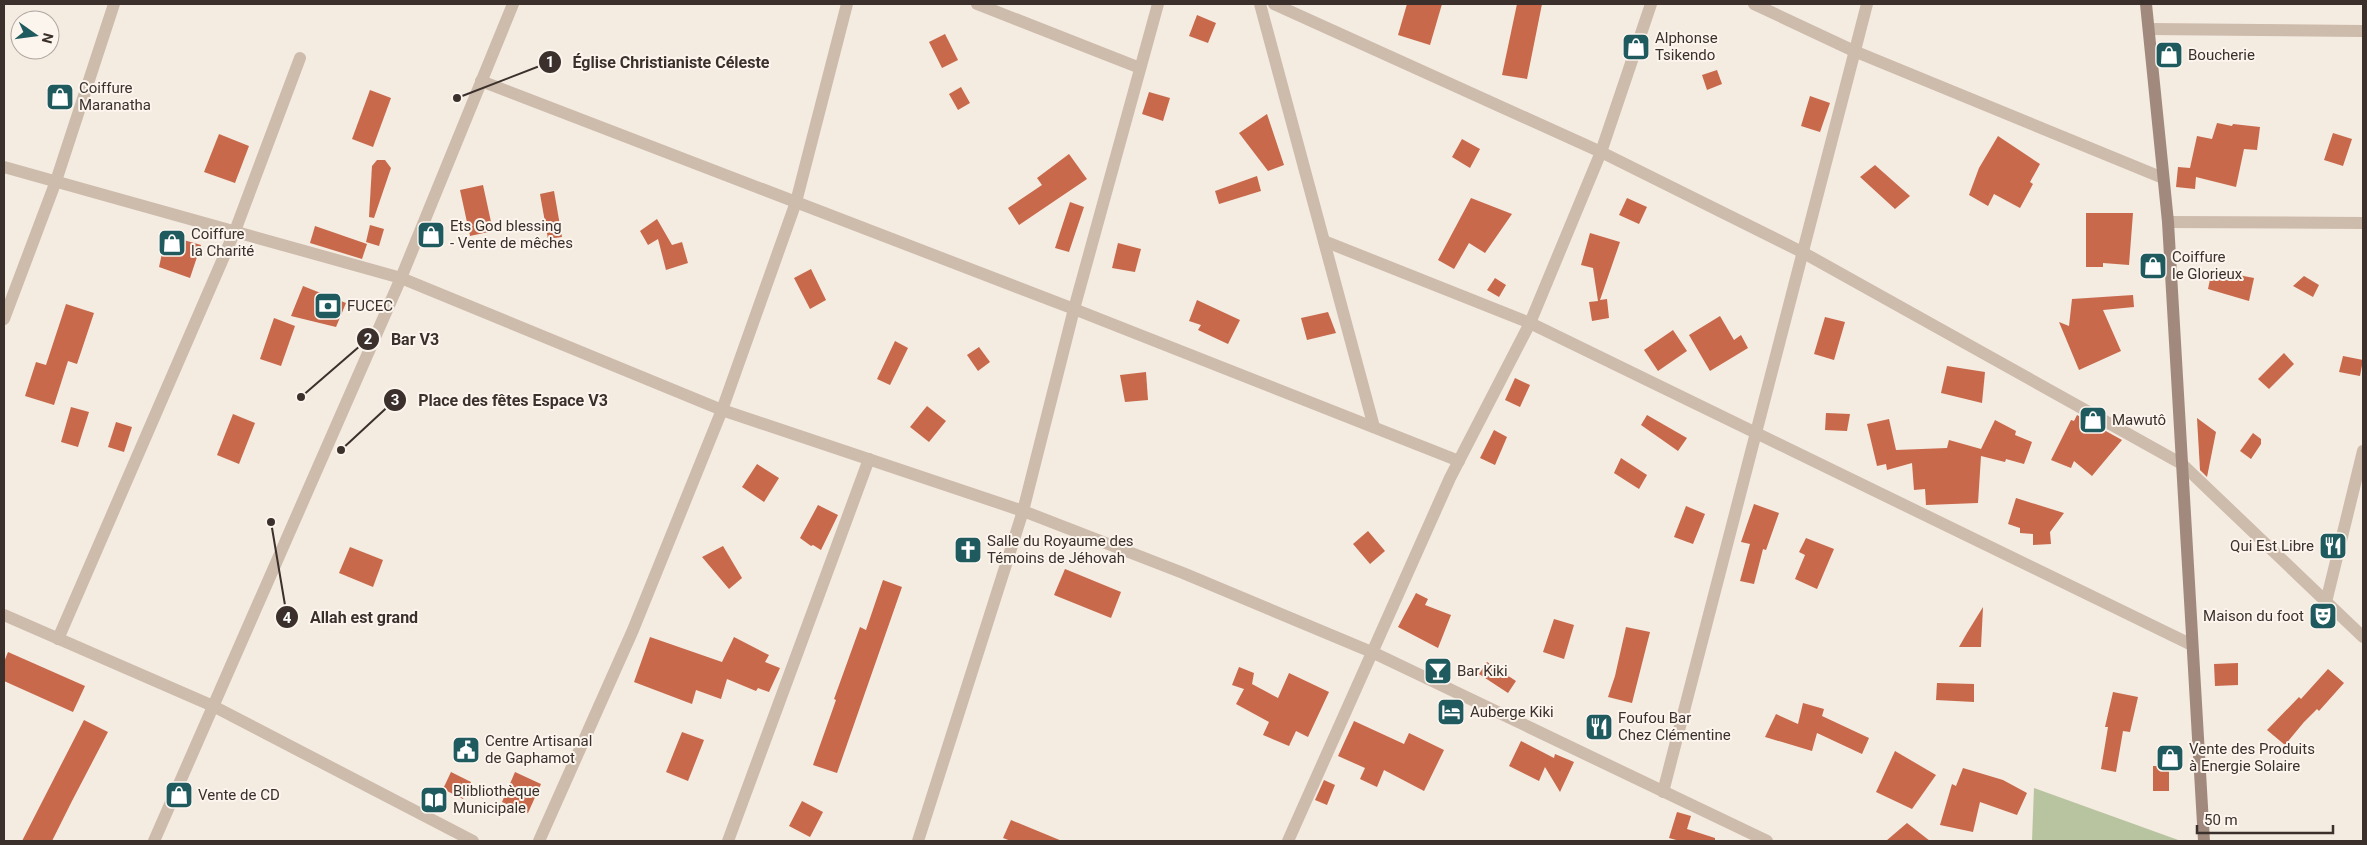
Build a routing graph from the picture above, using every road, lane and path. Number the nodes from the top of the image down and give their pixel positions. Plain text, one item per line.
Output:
1 (114, 4) edge
2 (513, 4) edge
3 (847, 4) edge
4 (977, 4) edge
5 (1158, 4) edge
6 (1260, 4) edge
7 (1274, 4) edge
8 (1651, 4) edge
9 (1754, 4) edge
10 (1867, 4) edge
11 (2146, 4) edge
12 (2149, 29) junction
13 (2363, 31) edge
14 (1854, 50) junction
15 (300, 58) dead end
16 (1140, 68) junction
17 (481, 81) junction
18 (1601, 152) junction
19 (4, 167) edge
20 (2163, 178) junction
21 (56, 181) junction
22 (796, 202) junction
23 (2168, 222) junction
24 (2363, 223) edge
25 (234, 232) junction
26 (1324, 241) junction
27 (1802, 252) junction
28 (401, 278) junction
29 (1074, 309) junction
30 (4, 319) edge
31 (1530, 323) junction
32 (722, 410) junction
33 (1374, 427) junction
34 (1756, 432) junction
35 (2363, 451) edge
36 (868, 459) junction
37 (1459, 461) junction
38 (2182, 464) junction
39 (1023, 511) junction
40 (2326, 602) junction
41 (4, 615) edge
42 (2363, 638) edge
43 (58, 639) junction
44 (2192, 645) junction
45 (1374, 653) junction
46 (214, 706) junction
47 (1663, 792) junction
48 (154, 841) edge
49 (473, 841) edge
50 (539, 841) edge
51 (728, 841) edge
52 (918, 841) edge
53 (1288, 841) edge
54 (1767, 841) edge
55 (2204, 841) edge

1 - 21 street
2 - 17 street
3 - 22 street
4 - 16 street
5 - 16 street
6 - 26 street
7 - 18 street
8 - 18 street
9 - 14 street
10 - 14 street
11 - 12 main road
12 - 13 street
12 - 20 main road
14 - 20 street
14 - 27 street
15 - 25 street
16 - 29 street
17 - 22 street
17 - 28 street
18 - 27 street
18 - 31 street
19 - 21 street
20 - 23 main road
21 - 25 street
21 - 30 street
22 - 29 street
22 - 32 street
23 - 24 street
23 - 38 main road
25 - 28 street
25 - 43 street
26 - 31 street
26 - 33 street
27 - 34 street
27 - 38 street
28 - 32 street
28 - 46 street
29 - 33 street
29 - 39 street
31 - 34 street
31 - 37 street
32 - 36 street
32 - 50 street
33 - 37 street
34 - 44 street
34 - 47 street
35 - 40 street
36 - 39 street
36 - 51 street
37 - 45 street
38 - 40 street
38 - 44 main road
39 - 45 street
39 - 52 street
40 - 42 street
41 - 43 street
43 - 46 street
44 - 55 main road
45 - 47 street
45 - 53 street
46 - 48 street
46 - 49 street
47 - 54 street

